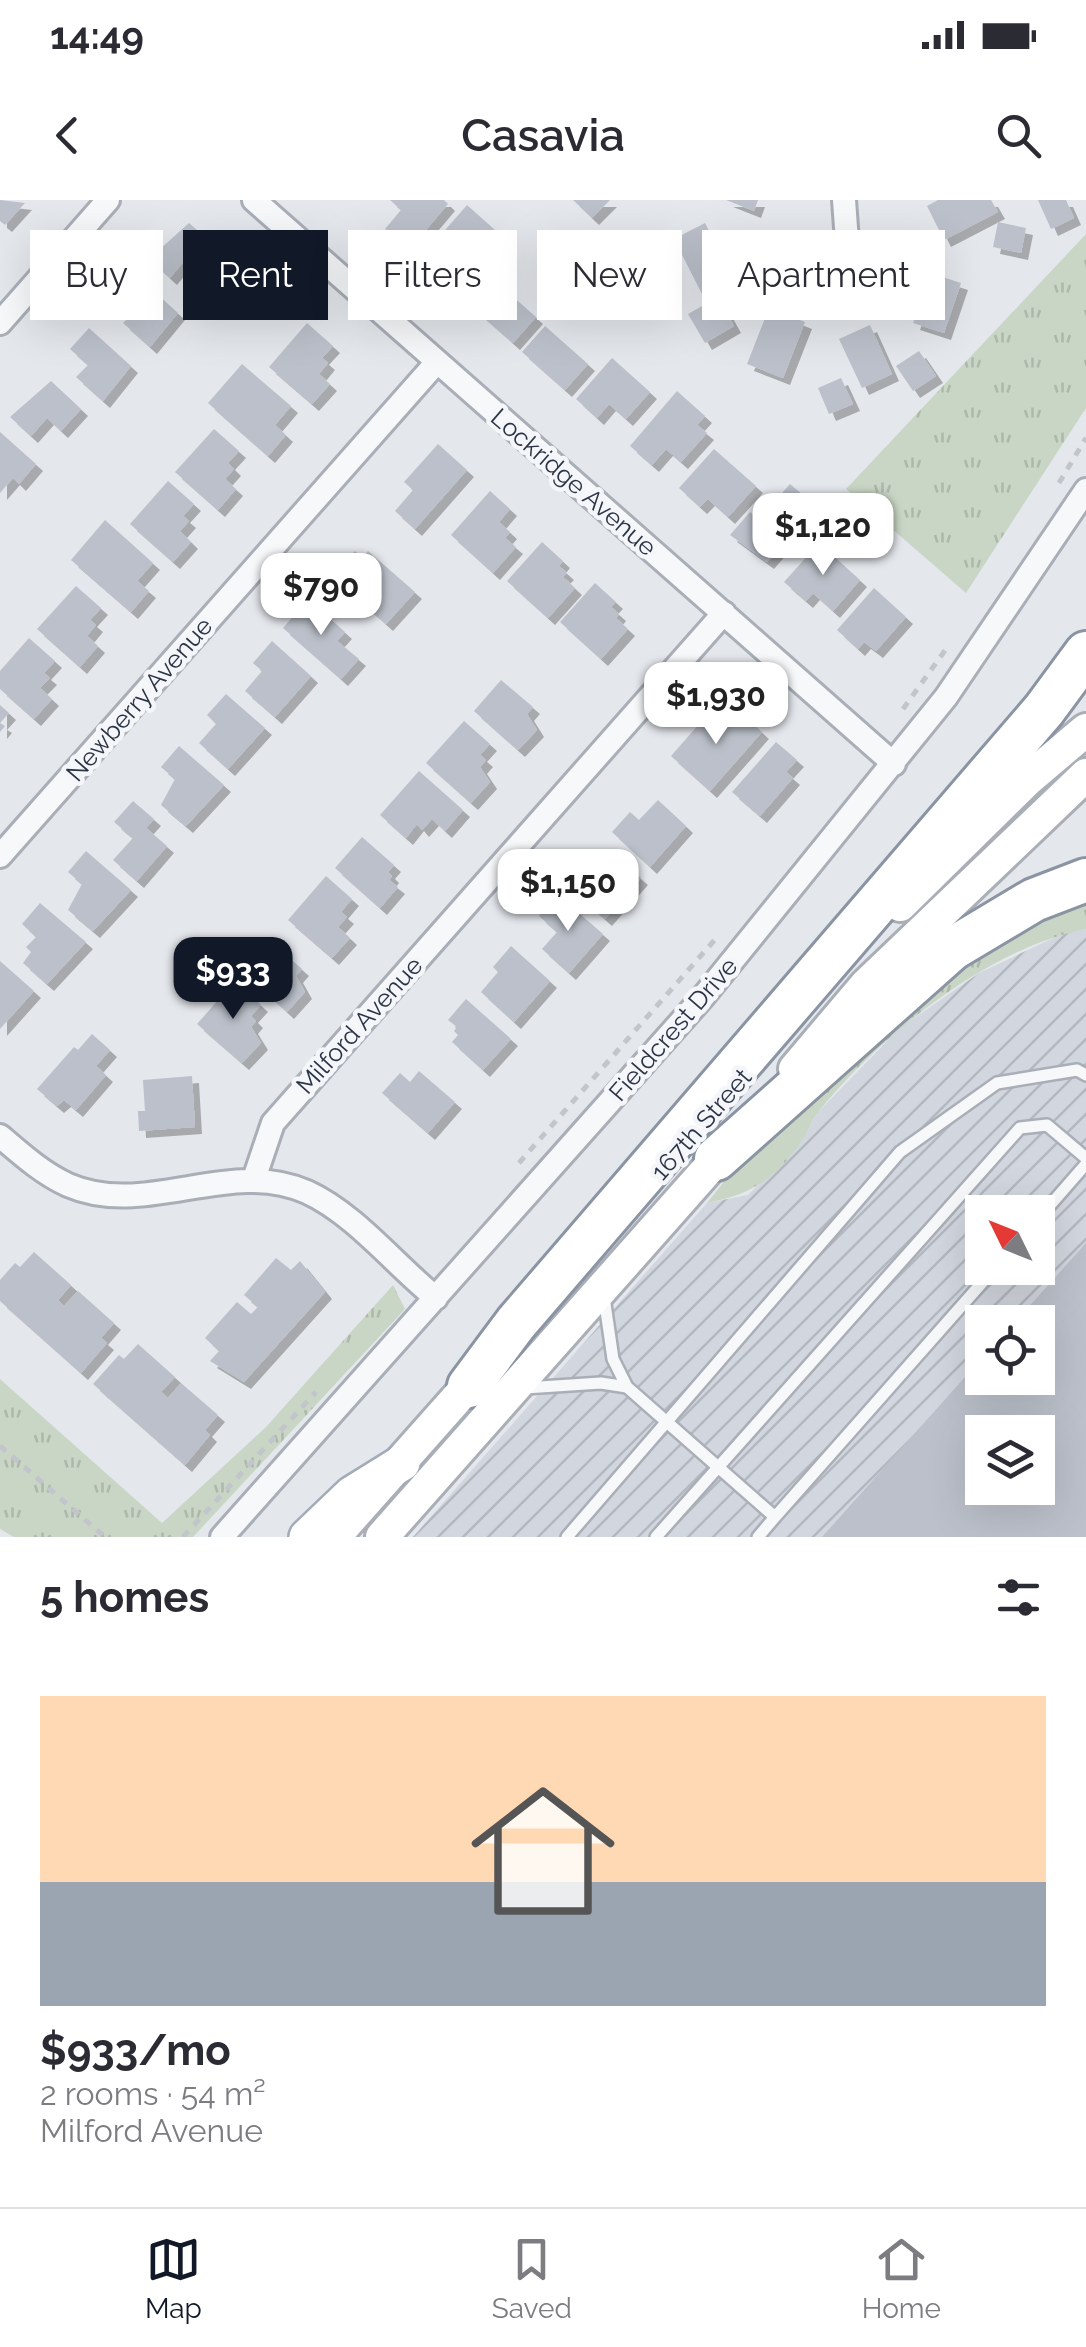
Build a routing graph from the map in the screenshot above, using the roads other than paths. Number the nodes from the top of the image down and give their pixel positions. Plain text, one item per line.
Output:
1 (108, 200) edge
2 (254, 200) edge
3 (844, 200) edge
4 (846, 230) edge
5 (0, 323) edge
6 (437, 362) junction
7 (1086, 490) edge
8 (724, 613) junction
9 (1086, 653) edge
10 (1086, 730) edge
11 (894, 764) junction
12 (1086, 775) edge
13 (0, 856) edge
14 (1086, 880) edge
15 (1086, 1075) edge
16 (0, 1136) edge
17 (716, 1160) junction
18 (1086, 1161) edge
19 (254, 1179) junction
20 (1055, 1198) edge
21 (980, 1285) edge
22 (602, 1288) junction
23 (436, 1298) junction
24 (468, 1386) junction
25 (627, 1387) junction
26 (511, 1390) junction
27 (666, 1422) junction
28 (402, 1463) junction
29 (717, 1467) junction
30 (775, 1517) junction
31 (222, 1537) edge
32 (307, 1537) edge
33 (334, 1537) edge
34 (382, 1537) edge
35 (567, 1537) edge
36 (656, 1537) edge
37 (758, 1537) edge

1 - 5 street
2 - 6 street, Lockridge Avenue
3 - 4 street
6 - 8 street, Lockridge Avenue
6 - 13 street, Newberry Avenue
7 - 11 street, Fieldcrest Drive
8 - 11 street, Lockridge Avenue
8 - 19 street, Milford Avenue
9 - 24 highway
10 - 24 main road, 167th Street
11 - 23 street, Fieldcrest Drive
12 - 17 main road, 167th Street
14 - 17 highway
15 - 27 lane
16 - 19 street
17 - 22 main road, 167th Street
18 - 20 lane
18 - 29 lane
19 - 23 street
21 - 30 lane
22 - 25 lane
22 - 26 main road, 167th Street
23 - 31 street, Fieldcrest Drive
24 - 28 main road, 167th Street
25 - 26 lane
25 - 27 lane
26 - 34 main road, 167th Street
27 - 29 lane
27 - 35 lane
28 - 32 main road
28 - 33 main road, 167th Street
29 - 30 lane
29 - 36 lane
30 - 37 lane

